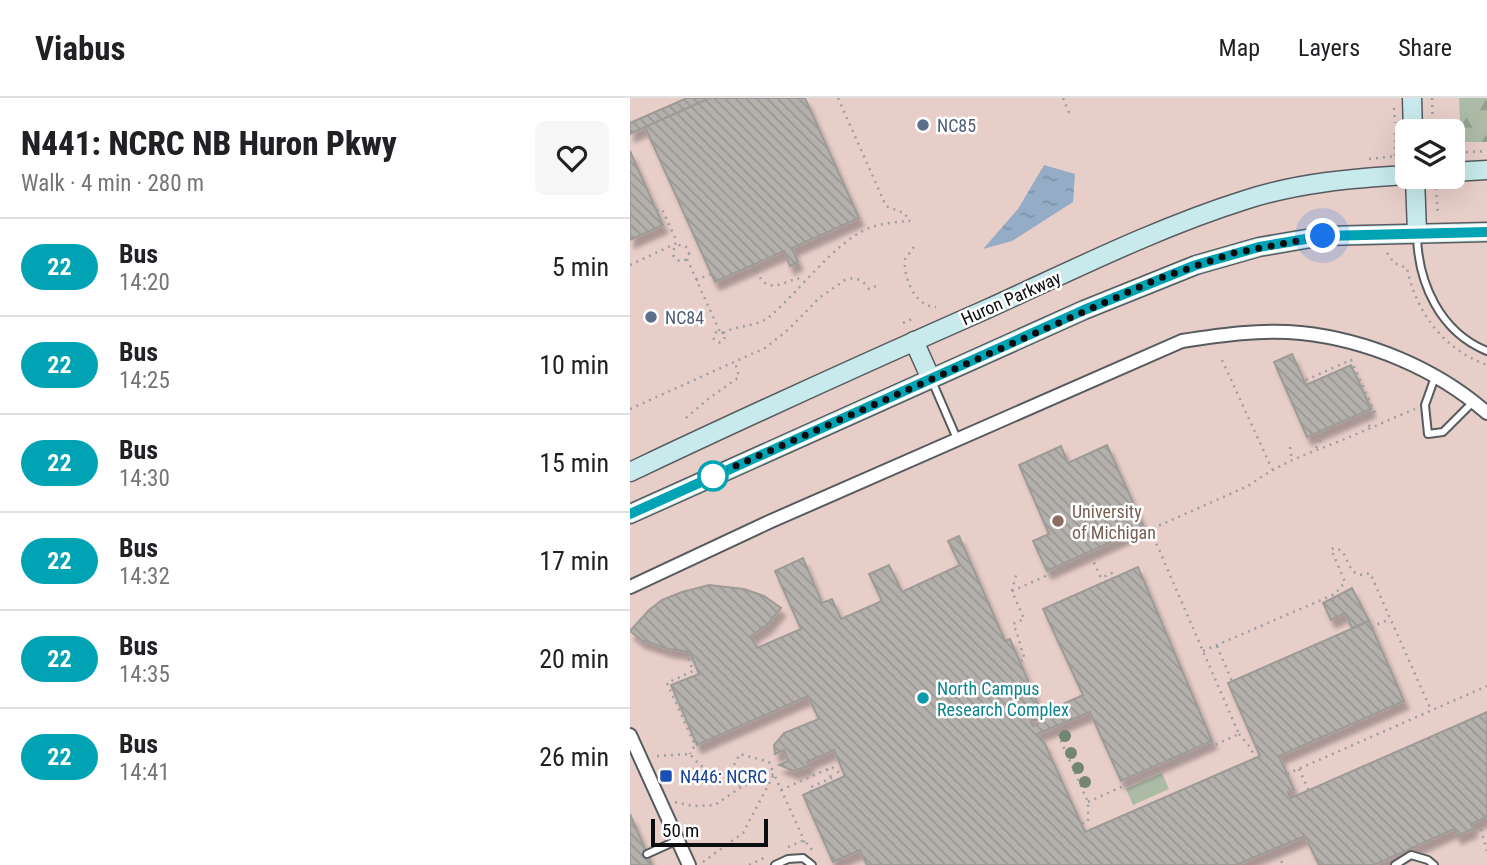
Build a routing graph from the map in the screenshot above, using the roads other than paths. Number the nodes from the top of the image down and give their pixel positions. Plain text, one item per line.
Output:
1 (1412, 98) edge
2 (1413, 119) edge
3 (1487, 170) edge
4 (1465, 171) edge
5 (1395, 176) edge
6 (1415, 189) edge
7 (1487, 232) edge
8 (1417, 233) junction
9 (914, 341) junction
10 (1487, 351) edge
11 (1436, 375) junction
12 (931, 379) junction
13 (1474, 401) junction
14 (1487, 413) edge
15 (958, 441) junction
16 (630, 472) edge
17 (630, 514) edge
18 (630, 587) edge
19 (630, 735) edge
20 (678, 840) junction
21 (647, 854) dead end
22 (689, 865) edge
23 (775, 865) edge
24 (812, 865) edge
25 (1395, 865) edge
26 (1434, 865) edge

1 - 2 main road
3 - 4 main road
5 - 9 main road, Huron Parkway
6 - 8 main road
7 - 8 main road
8 - 10 lane
8 - 12 main road
9 - 12 main road
9 - 16 main road, Huron Parkway
11 - 13 street
11 - 13 lane
11 - 15 street
12 - 15 lane
12 - 17 main road
13 - 14 street
15 - 18 street
19 - 20 street
20 - 21 lane
20 - 22 street
23 - 24 lane
25 - 26 lane

